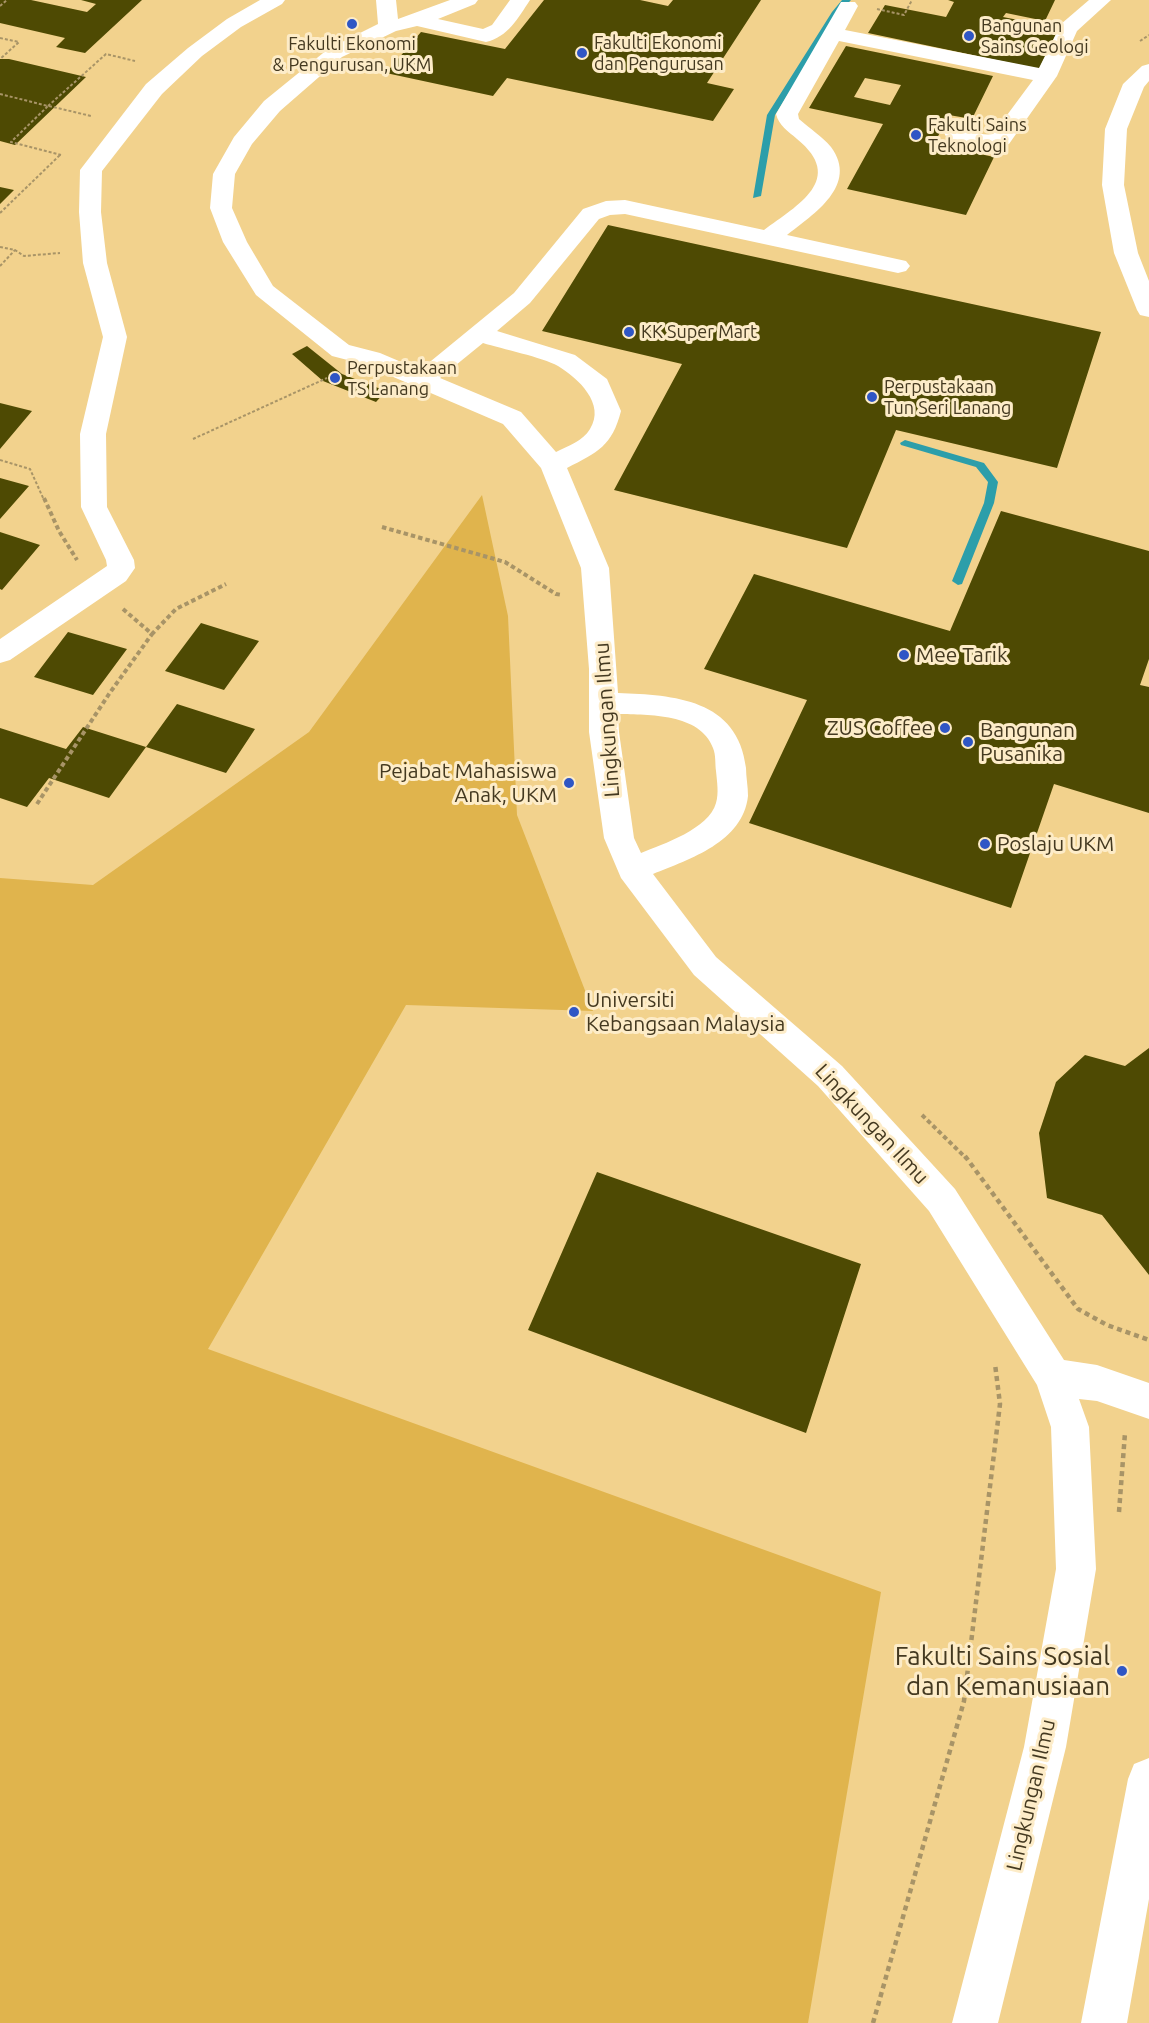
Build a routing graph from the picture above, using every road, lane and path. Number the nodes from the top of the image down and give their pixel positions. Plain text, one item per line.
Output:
1 (7, 0) edge
2 (275, 0) edge
3 (468, 0) edge
4 (520, 0) edge
5 (912, 0) edge
6 (1101, 0) edge
7 (0, 6) edge
8 (848, 6) dead end
9 (869, 7) dead end
10 (397, 16) edge
11 (833, 34) junction
12 (0, 38) edge
13 (0, 59) edge
14 (144, 64) dead end
15 (1149, 70) edge
16 (1046, 76) junction
17 (0, 94) edge
18 (48, 106) junction
19 (87, 115) dead end
20 (955, 134) dead end
21 (60, 155) junction
22 (68, 157) dead end
23 (0, 213) edge
24 (770, 237) junction
25 (0, 247) edge
26 (94, 249) junction
27 (15, 250) junction
28 (0, 266) edge
29 (898, 266) dead end
30 (1149, 310) edge
31 (479, 334) junction
32 (371, 358) junction
33 (424, 380) junction
34 (193, 439) dead end
35 (553, 465) junction
36 (382, 527) dead end
37 (226, 584) dead end
38 (588, 598) junction
39 (176, 609) dead end
40 (152, 634) dead end
41 (0, 653) edge
42 (604, 703) junction
43 (37, 804) dead end
44 (632, 869) junction
45 (995, 1361) dead end
46 (1053, 1377) junction
47 (1149, 1401) edge
48 (1149, 1779) edge
49 (873, 2023) edge
50 (975, 2023) edge
51 (1104, 2023) edge

1 - 7 path
2 - 26 street
3 - 10 street, Lingkungan Ilmu
4 - 10 street
5 - 9 path
6 - 16 street
8 - 11 street
10 - 32 street, Lingkungan Ilmu
11 - 16 street
11 - 24 street
12 - 13 path
14 - 18 path
15 - 30 street
16 - 20 street
17 - 18 path
18 - 19 path
18 - 21 path
21 - 22 path
21 - 23 path
24 - 29 street
24 - 31 street
25 - 27 path
26 - 27 path
26 - 41 street
27 - 28 path
31 - 33 street
31 - 35 street
32 - 33 street, Lingkungan Ilmu
32 - 34 path
33 - 35 street, Lingkungan Ilmu
35 - 38 street, Lingkungan Ilmu
36 - 38 path
37 - 39 path
38 - 42 street, Lingkungan Ilmu
40 - 43 path
42 - 44 street, Lingkungan Ilmu
42 - 44 street
44 - 46 street, Lingkungan Ilmu
45 - 49 path
46 - 47 street
46 - 50 street, Lingkungan Ilmu
48 - 51 street

